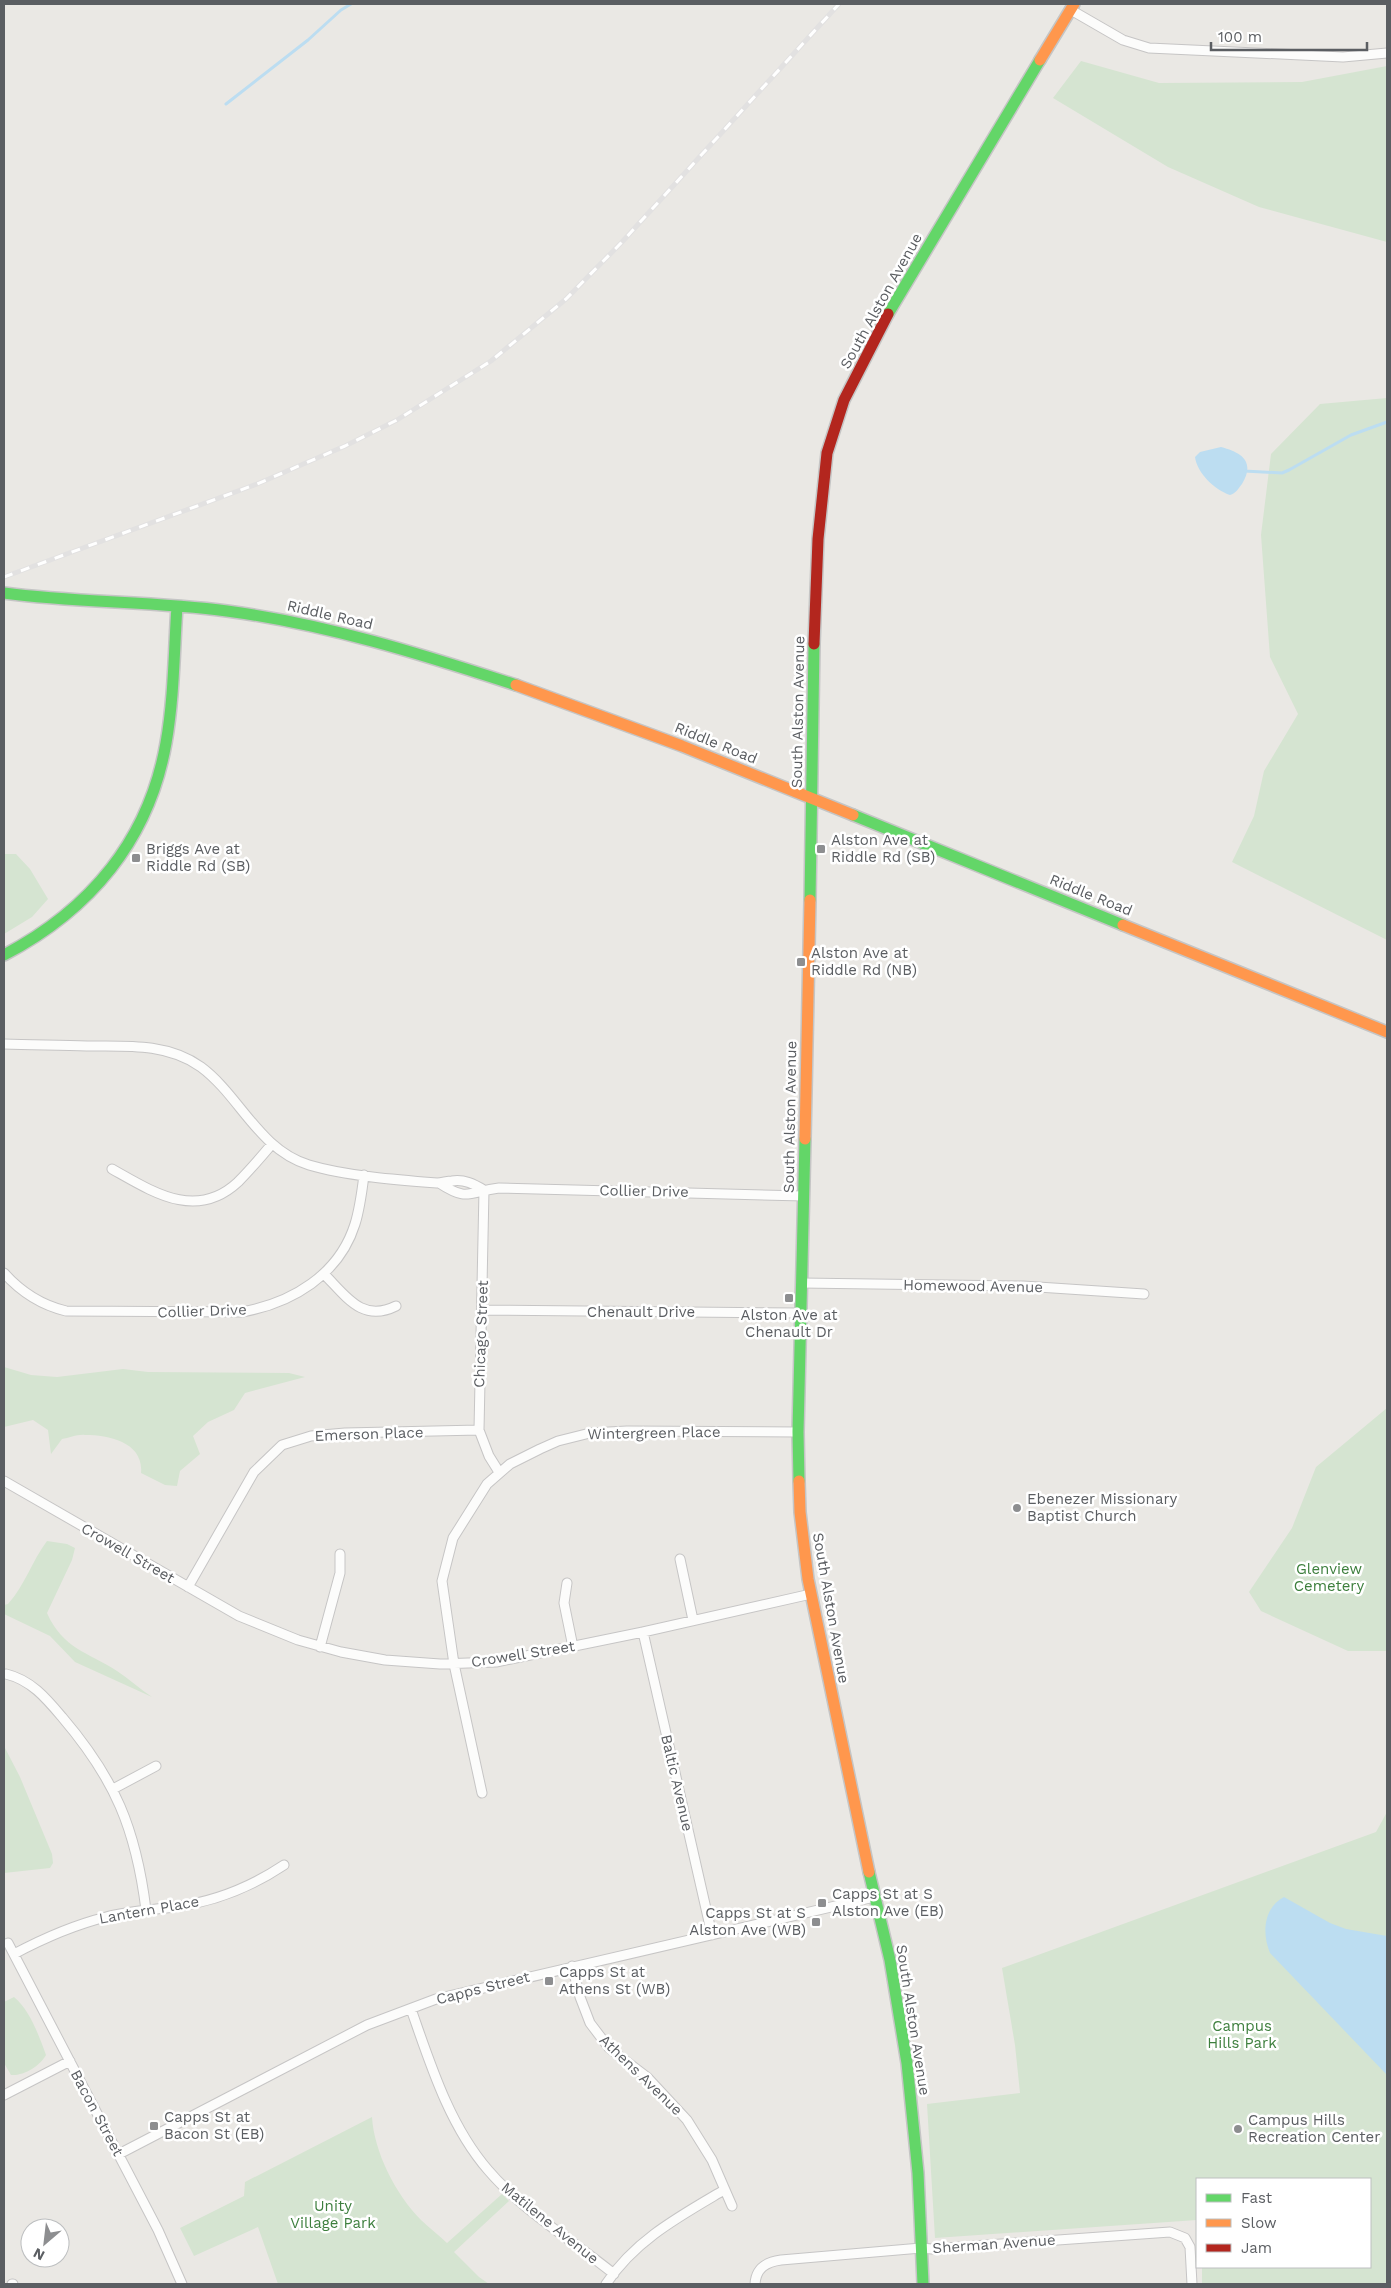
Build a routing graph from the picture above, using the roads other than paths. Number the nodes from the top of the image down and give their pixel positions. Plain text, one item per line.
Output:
1 (1073, 7) edge
2 (1387, 53) edge
3 (4, 593) edge
4 (177, 606) junction
5 (812, 798) junction
6 (4, 955) edge
7 (1387, 1032) edge
8 (4, 1044) edge
9 (272, 1144) junction
10 (112, 1169) dead end
11 (364, 1175) junction
12 (439, 1183) junction
13 (484, 1190) junction
14 (804, 1196) junction
15 (4, 1273) edge
16 (324, 1274) junction
17 (801, 1283) junction
18 (1144, 1294) dead end
19 (396, 1306) dead end
20 (482, 1310) junction
21 (800, 1313) junction
22 (479, 1430) junction
23 (798, 1432) junction
24 (499, 1472) junction
25 (4, 1481) edge
26 (340, 1554) dead end
27 (680, 1559) dead end
28 (567, 1583) dead end
29 (188, 1587) junction
30 (811, 1594) junction
31 (693, 1620) junction
32 (643, 1632) junction
33 (573, 1646) junction
34 (320, 1647) junction
35 (454, 1664) junction
36 (6, 1674) dead end
37 (156, 1766) dead end
38 (113, 1789) junction
39 (482, 1793) dead end
40 (284, 1866) dead end
41 (874, 1897) junction
42 (146, 1910) junction
43 (712, 1935) junction
44 (8, 1943) dead end
45 (14, 1954) junction
46 (572, 1966) junction
47 (411, 2009) junction
48 (70, 2061) junction
49 (4, 2095) edge
50 (119, 2154) junction
51 (724, 2190) junction
52 (732, 2206) dead end
53 (921, 2248) junction
54 (614, 2274) junction
55 (182, 2284) edge
56 (606, 2284) edge
57 (755, 2284) edge
58 (923, 2284) edge
59 (1192, 2284) edge

1 - 2 street
1 - 5 street, South Alston Avenue
3 - 4 street, Riddle Road
4 - 5 street, Riddle Road
4 - 6 street
5 - 7 street, Riddle Road
5 - 14 street, South Alston Avenue
8 - 9 street, Collier Drive
9 - 10 street
9 - 11 street, Collier Drive
11 - 12 street, Collier Drive
11 - 16 street, Collier Drive
12 - 13 street, Collier Drive
12 - 13 street, Collier Drive
13 - 14 street, Collier Drive
13 - 20 street, Chicago Street
14 - 17 street, South Alston Avenue
15 - 16 street, Collier Drive
16 - 19 street
17 - 18 street, Homewood Avenue
17 - 21 street, South Alston Avenue
20 - 21 street, Chenault Drive
20 - 22 street, Chicago Street
21 - 23 street, South Alston Avenue
22 - 24 street, Chicago Street
22 - 29 street, Emerson Place
23 - 24 street, Wintergreen Place
23 - 30 street, South Alston Avenue
24 - 35 street, Wintergreen Place
25 - 29 street, Crowell Street
26 - 34 street
27 - 31 street
28 - 33 street
29 - 34 street, Crowell Street
30 - 31 street, Crowell Street
30 - 41 street, South Alston Avenue
31 - 32 street, Crowell Street
32 - 33 street, Crowell Street
32 - 43 street, Baltic Avenue
33 - 35 street, Crowell Street
34 - 35 street, Crowell Street
35 - 39 street, Wintergreen Place
36 - 38 street
37 - 38 street
38 - 42 street
40 - 42 street, Lantern Place
41 - 43 street, Capps Street
41 - 53 street, South Alston Avenue
42 - 45 street, Lantern Place
43 - 46 street, Capps Street
44 - 45 street, Bacon Street
45 - 48 street, Bacon Street
46 - 47 street, Capps Street
46 - 51 street, Athens Avenue
47 - 50 street, Capps Street
47 - 54 street, Matilene Avenue
48 - 49 street
48 - 50 street, Bacon Street
50 - 55 street, Bacon Street
51 - 52 street, Athens Avenue
51 - 54 street
53 - 57 street, Sherman Avenue
53 - 58 street, South Alston Avenue
53 - 59 street, Sherman Avenue
54 - 56 street

